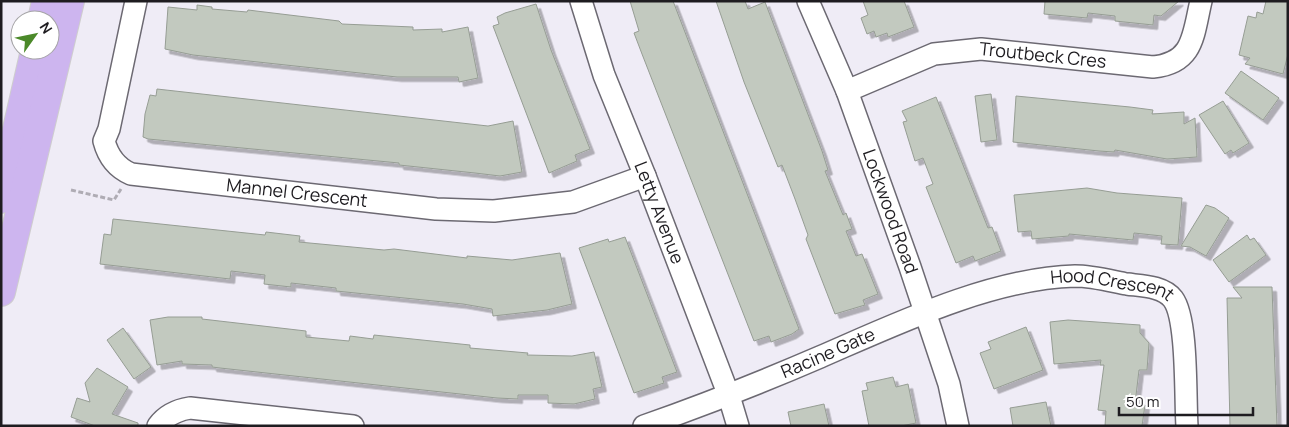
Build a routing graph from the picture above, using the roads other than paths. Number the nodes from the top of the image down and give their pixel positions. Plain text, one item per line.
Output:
1 (70, 1) edge
2 (136, 1) edge
3 (581, 1) edge
4 (808, 1) edge
5 (1201, 1) edge
6 (33, 60) edge
7 (847, 91) junction
8 (645, 176) junction
9 (1, 199) edge
10 (1, 292) edge
11 (925, 311) junction
12 (729, 396) junction
13 (158, 426) edge
14 (352, 426) edge
15 (644, 426) edge
16 (738, 426) edge
17 (958, 426) edge
18 (1187, 426) edge

1 - 10 main road
2 - 8 street, Mannel Crescent
3 - 8 street, Letty Avenue
4 - 7 street, Lockwood Road
5 - 7 street, Troutbeck Cres
6 - 9 main road
7 - 11 street, Lockwood Road
8 - 12 street, Letty Avenue
11 - 12 street, Racine Gate
11 - 17 street, Lockwood Road
11 - 18 street, Hood Crescent
12 - 15 street, Racine Gate
12 - 16 street, Letty Avenue
13 - 14 street

